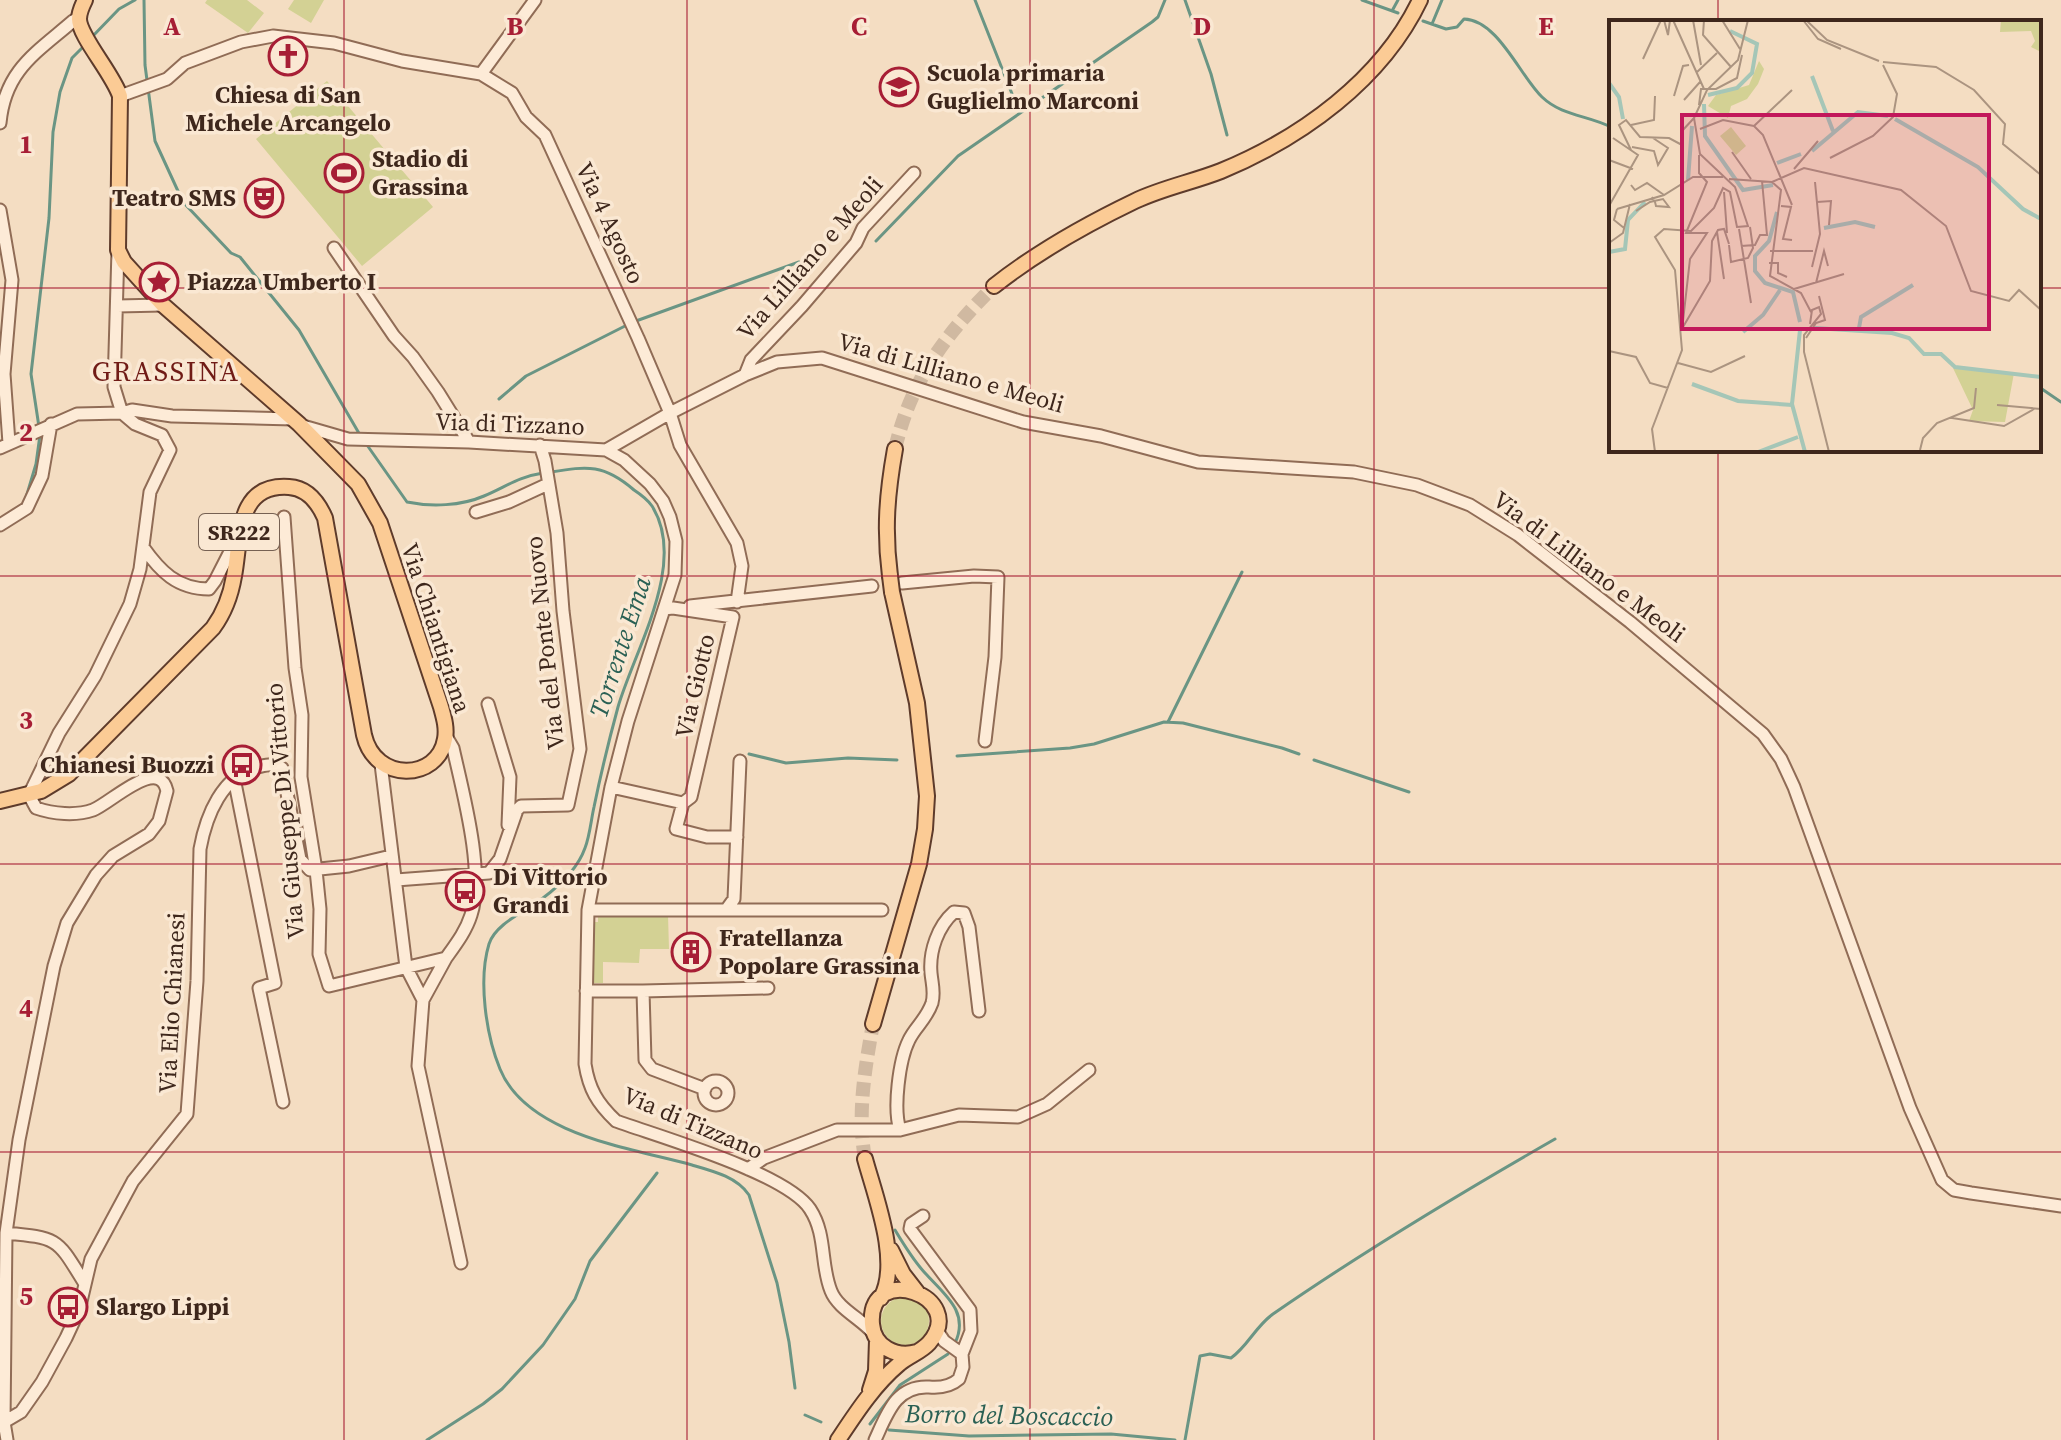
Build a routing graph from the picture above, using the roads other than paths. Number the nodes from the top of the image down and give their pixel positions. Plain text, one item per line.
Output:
1 (85, 0) edge
2 (535, 0) edge
3 (1420, 0) edge
4 (80, 24) junction
5 (481, 74) junction
6 (126, 93) junction
7 (0, 123) edge
8 (914, 173) dead end
9 (0, 210) edge
10 (334, 248) dead end
11 (118, 250) junction
12 (994, 286) tunnel mouth
13 (163, 305) junction
14 (117, 306) junction
15 (745, 375) junction
16 (2, 379) edge
17 (122, 413) junction
18 (670, 413) junction
19 (296, 422) junction
20 (48, 426) junction
21 (469, 442) junction
22 (540, 445) junction
23 (5, 446) edge
24 (895, 449) tunnel mouth
25 (606, 450) junction
26 (548, 482) junction
27 (476, 512) dead end
28 (284, 517) dead end
29 (0, 525) edge
30 (239, 535) junction
31 (143, 547) junction
32 (894, 584) junction
33 (872, 586) dead end
34 (737, 602) junction
35 (668, 608) junction
36 (488, 704) dead end
37 (446, 736) junction
38 (985, 741) dead end
39 (740, 761) dead end
40 (381, 764) junction
41 (234, 778) junction
42 (611, 787) junction
43 (29, 795) junction
44 (0, 801) edge
45 (683, 803) junction
46 (737, 837) junction
47 (507, 840) junction
48 (391, 856) junction
49 (316, 870) junction
50 (476, 873) junction
51 (396, 880) junction
52 (734, 899) junction
53 (588, 910) junction
54 (726, 910) junction
55 (740, 910) junction
56 (882, 910) dead end
57 (446, 958) junction
58 (406, 967) junction
59 (768, 988) dead end
60 (586, 991) junction
61 (643, 991) junction
62 (423, 1000) junction
63 (979, 1011) dead end
64 (873, 1024) tunnel mouth
65 (1089, 1070) dead end
66 (705, 1089) dead end
67 (283, 1102) dead end
68 (900, 1130) junction
69 (865, 1159) tunnel mouth
70 (748, 1169) junction
71 (2061, 1206) edge
72 (923, 1216) dead end
73 (6, 1233) junction
74 (885, 1235) junction
75 (461, 1263) dead end
76 (85, 1284) junction
77 (917, 1292) junction
78 (879, 1301) junction
79 (840, 1303) junction
80 (936, 1329) junction
81 (876, 1337) junction
82 (949, 1346) junction
83 (922, 1348) junction
84 (962, 1354) junction
85 (862, 1404) junction
86 (4, 1422) junction
87 (7, 1440) edge
88 (838, 1440) edge
89 (875, 1440) edge

1 - 4 main road
2 - 5 street
3 - 12 main road
4 - 6 main road
4 - 7 street
5 - 6 street
5 - 18 street, Via 4 Agosto
6 - 11 main road
8 - 15 street, Via Lilliano e Meoli
9 - 16 street
10 - 21 street
11 - 13 main road, Via Chiantigiana
11 - 14 street
13 - 14 street
13 - 19 main road, Via Chiantigiana
14 - 17 street
15 - 18 street, Via di Lilliano e Meoli
15 - 71 street, Via di Lilliano e Meoli
16 - 23 street
17 - 19 street, Via di Tizzano
17 - 20 street, Via di Tizzano
17 - 31 street
18 - 25 street, Via di Lilliano e Meoli
18 - 34 street, Via 4 Agosto
19 - 21 street, Via di Tizzano
19 - 37 main road, Via Chiantigiana
20 - 23 street, Via di Tizzano
20 - 29 street
21 - 22 street, Via di Tizzano
22 - 25 street, Via di Tizzano
22 - 26 street, Via del Ponte Nuovo
24 - 32 main road
25 - 35 street, Via di Tizzano
26 - 27 street
26 - 47 street, Via del Ponte Nuovo
28 - 49 street, Via Giuseppe Di Vittorio
30 - 31 street
30 - 40 main road, SR222
30 - 43 main road, SR222
31 - 43 street
32 - 38 street
32 - 64 main road
33 - 34 street
34 - 35 street
35 - 42 street, Via di Tizzano
35 - 45 street, Via Giotto
36 - 47 street
37 - 40 main road, Via Chiantigiana
37 - 50 street
39 - 46 street
40 - 48 street
41 - 49 street
41 - 67 street
41 - 76 street, Via Elio Chianesi
42 - 45 street
42 - 53 street, Via di Tizzano
43 - 44 main road, SR222
43 - 73 street
45 - 46 street, Via Giotto
46 - 52 street
47 - 50 street, Via del Ponte Nuovo
48 - 49 street
48 - 51 street
49 - 58 street, Via Giuseppe Di Vittorio
50 - 51 street
50 - 57 street
51 - 58 street
52 - 54 street
52 - 55 street
53 - 54 street
53 - 60 street, Via di Tizzano
54 - 55 street
55 - 56 street
57 - 58 street, Via Giuseppe Di Vittorio
57 - 62 street
58 - 62 street
59 - 61 street
60 - 61 street
60 - 70 street, Via di Tizzano
61 - 66 street
62 - 75 street
63 - 68 street
65 - 68 street
68 - 70 street
69 - 74 main road
70 - 79 street, Via di Tizzano
72 - 84 street
73 - 76 street
73 - 86 street
74 - 77 main road, Via di Tizzano
74 - 78 main road
76 - 86 street, Via Elio Chianesi
77 - 78 main road
77 - 80 main road, Via di Tizzano
78 - 79 street
78 - 81 main road
79 - 81 street, Via di Tizzano
80 - 82 street, Via di Tizzano
80 - 83 main road
81 - 83 main road, Via di Tizzano
81 - 85 main road
82 - 83 street, Via di Tizzano
82 - 84 street, Via di Tizzano
83 - 85 main road
84 - 89 street
85 - 88 main road
86 - 87 street

